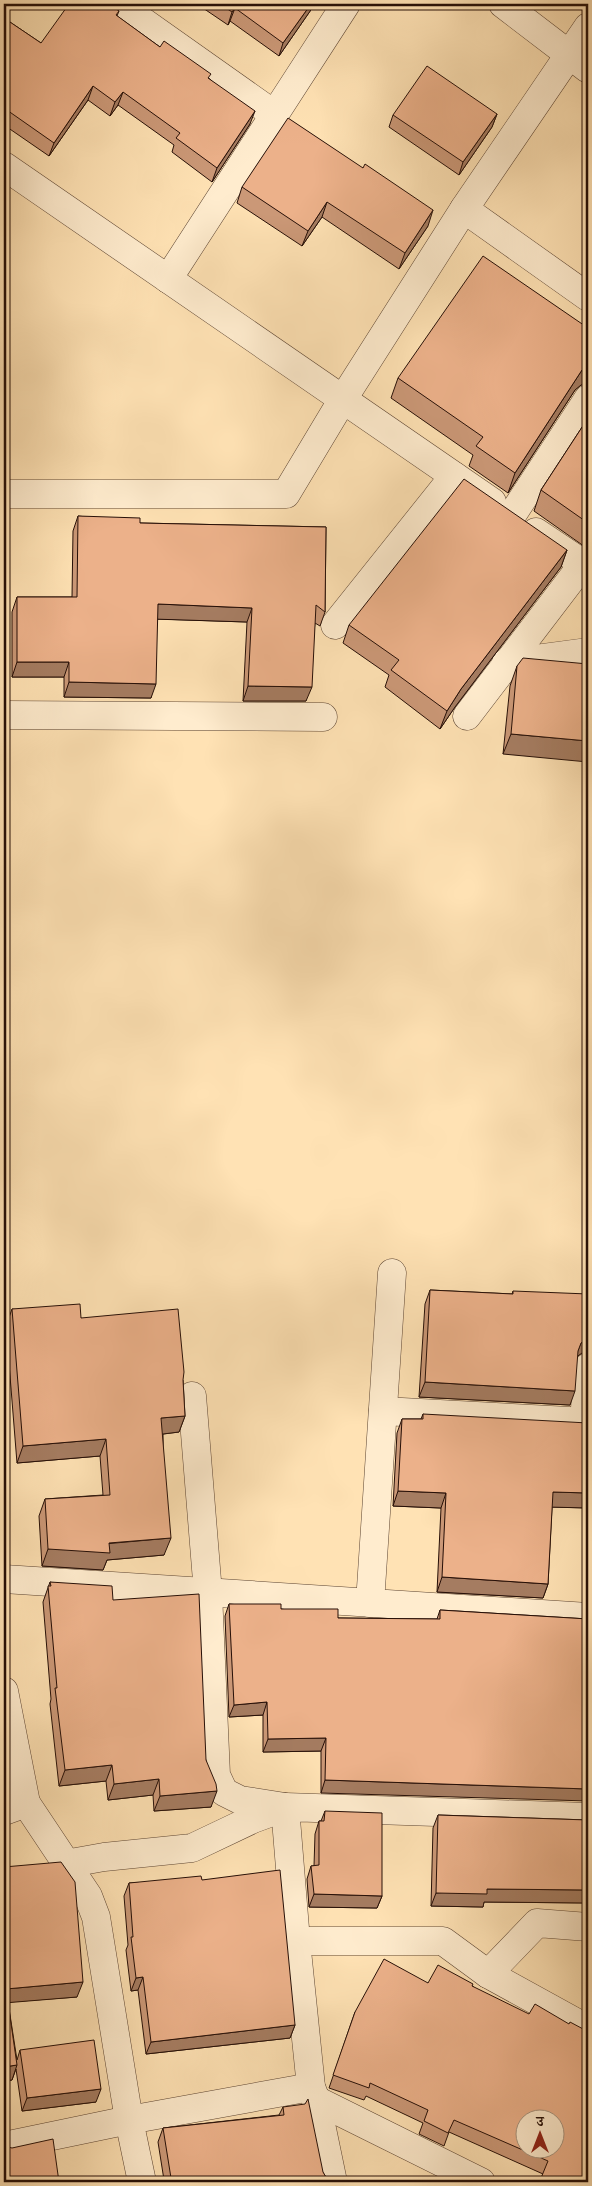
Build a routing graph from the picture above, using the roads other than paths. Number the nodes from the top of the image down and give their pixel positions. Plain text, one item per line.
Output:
1 (118, 4) edge
2 (346, 4) edge
3 (503, 4) edge
4 (588, 27) edge
5 (579, 63) edge
6 (275, 115) junction
7 (4, 166) edge
8 (464, 209) junction
9 (168, 279) junction
10 (588, 297) edge
11 (344, 399) junction
12 (588, 399) edge
13 (454, 476) junction
14 (4, 494) edge
15 (512, 515) junction
16 (586, 566) edge
17 (335, 625) dead end
18 (588, 652) edge
19 (506, 663) junction
20 (4, 715) edge
21 (468, 716) dead end
22 (323, 717) dead end
23 (392, 1273) dead end
24 (588, 1367) edge
25 (192, 1396) dead end
26 (383, 1411) junction
27 (586, 1422) edge
28 (4, 1579) edge
29 (208, 1593) junction
30 (370, 1603) junction
31 (588, 1617) edge
32 (4, 1691) edge
33 (15, 1807) edge
34 (285, 1807) junction
35 (588, 1817) edge
36 (253, 1819) junction
37 (289, 1860) junction
38 (66, 1864) junction
39 (588, 1927) edge
40 (296, 1941) junction
41 (488, 1974) junction
42 (588, 2029) edge
43 (314, 2093) junction
44 (129, 2120) junction
45 (4, 2146) edge
46 (142, 2182) edge
47 (333, 2182) edge
48 (481, 2182) edge

1 - 6 street
2 - 6 street
3 - 5 street
4 - 5 street
5 - 8 street
6 - 9 street
7 - 9 street
8 - 10 street
8 - 11 street
9 - 11 street
11 - 13 street
11 - 14 street
12 - 15 street
13 - 15 street
13 - 17 street
15 - 16 street
16 - 19 street
18 - 19 street
19 - 21 street
20 - 22 street
23 - 26 street
24 - 27 street
25 - 29 street
26 - 27 street
26 - 30 street
28 - 29 street
29 - 30 street
29 - 34 street
30 - 31 street
32 - 33 street
33 - 38 street
34 - 35 street
34 - 36 street
34 - 37 street
36 - 37 street
36 - 38 street
37 - 40 street
38 - 44 street
39 - 41 street
40 - 41 street
40 - 43 street
41 - 42 street
43 - 44 street
43 - 47 street
43 - 48 street
44 - 45 street
44 - 46 street

